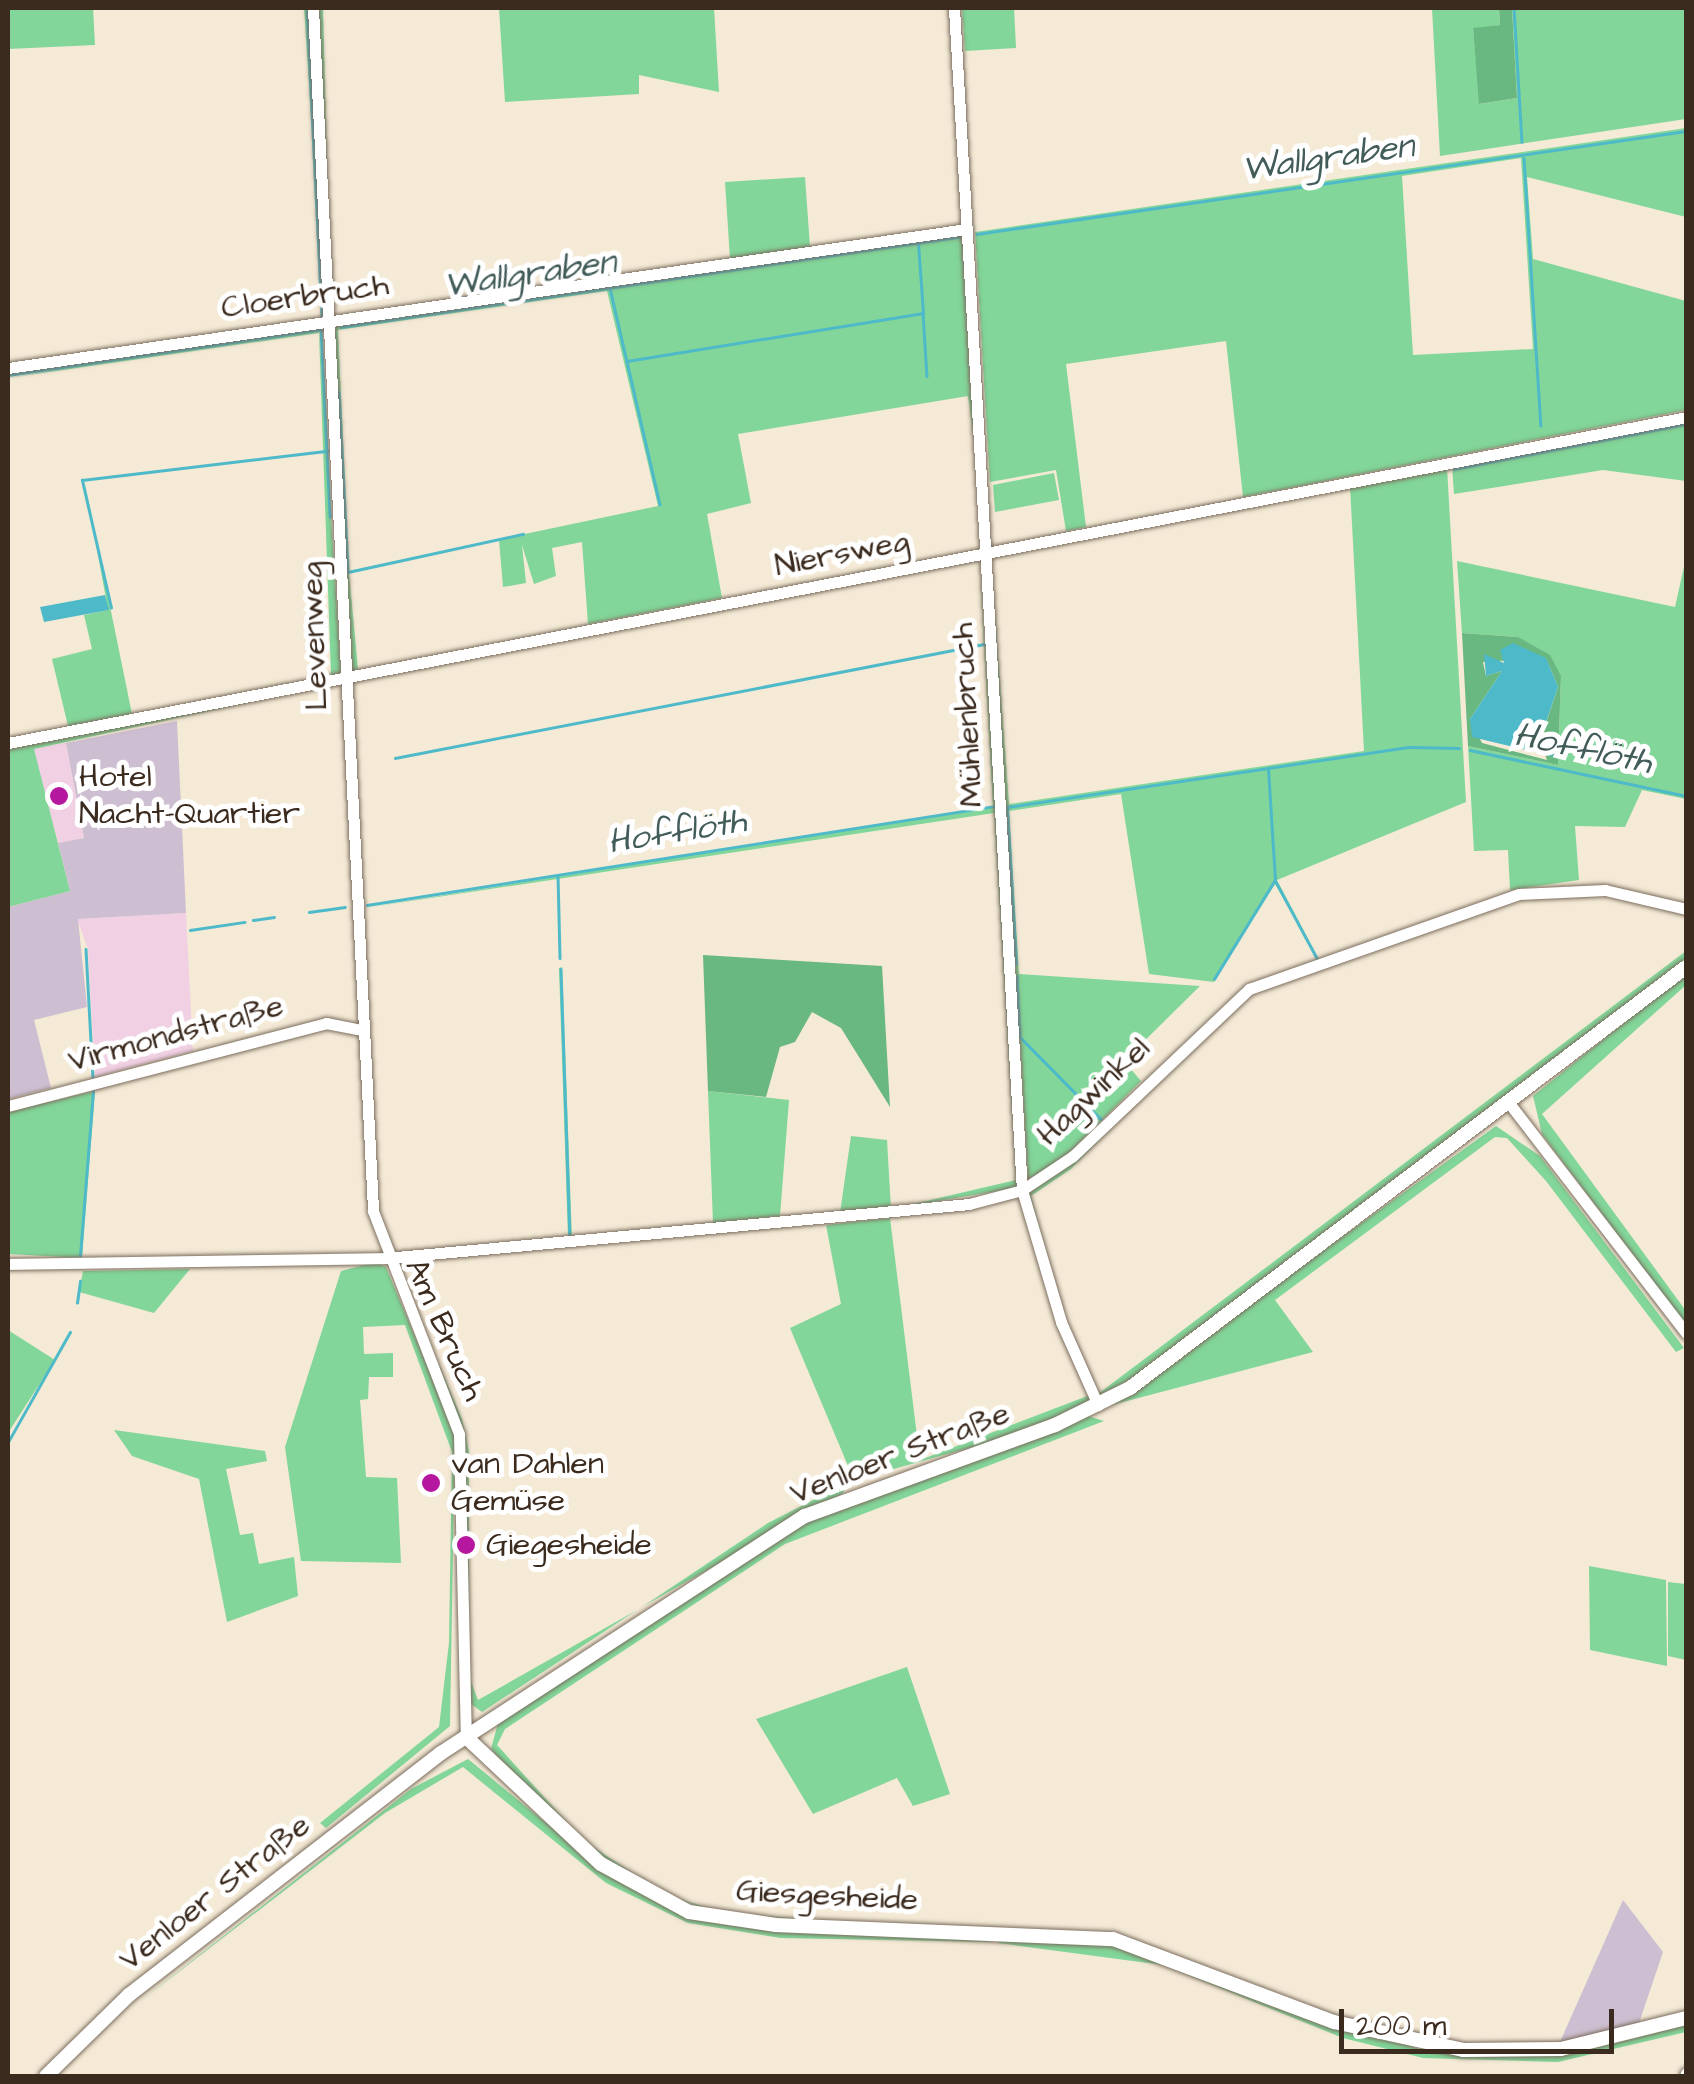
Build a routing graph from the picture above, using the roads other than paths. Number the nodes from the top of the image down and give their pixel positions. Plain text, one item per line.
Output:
1 (312, 8) edge
2 (954, 8) edge
3 (966, 229) junction
4 (328, 321) junction
5 (8, 368) edge
6 (1686, 417) edge
7 (986, 553) junction
8 (344, 679) junction
9 (8, 744) edge
10 (1686, 910) edge
11 (1686, 966) edge
12 (358, 1028) junction
13 (1509, 1103) junction
14 (8, 1106) edge
15 (1022, 1190) junction
16 (386, 1258) junction
17 (8, 1264) edge
18 (1686, 1333) edge
19 (1098, 1406) junction
20 (466, 1737) junction
21 (1686, 2018) edge
22 (46, 2076) edge

1 - 4 street, Levenweg
2 - 3 street, Mühlenbruch
3 - 4 street, Cloerbruch
3 - 7 street, Mühlenbruch
4 - 5 street, Cloerbruch
4 - 8 street, Levenweg
6 - 7 street, Niersweg
7 - 8 street, Niersweg
7 - 15 street, Mühlenbruch
8 - 9 street, Niersweg
8 - 12 street, Levenweg
10 - 15 street, Hagwinkel
11 - 13 main road, Venloer Straße
12 - 14 street, Virmondstraße
12 - 16 street, Levenweg
13 - 18 street
13 - 19 main road, Venloer Straße
15 - 16 street, Hagwinkel
15 - 19 street, Mühlenbruch
16 - 17 street, Am Bruch
16 - 20 street, Am Bruch
19 - 20 main road, Venloer Straße
20 - 21 main road, Giesgesheide
20 - 22 main road, Venloer Straße

